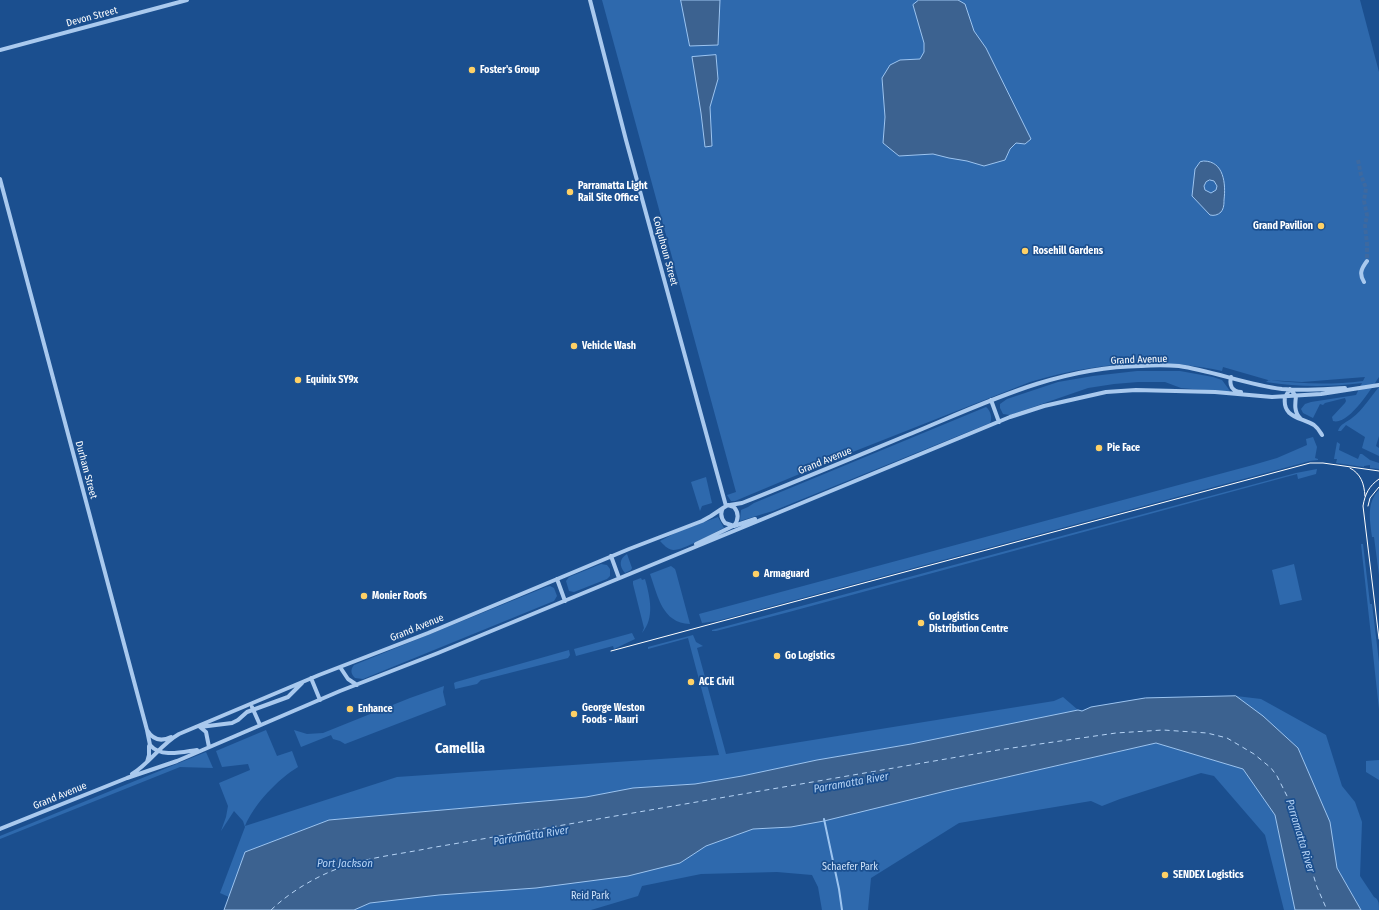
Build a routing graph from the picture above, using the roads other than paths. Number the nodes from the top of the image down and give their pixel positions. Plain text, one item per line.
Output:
1 (187, 0) edge
2 (590, 0) edge
3 (0, 50) edge
4 (0, 179) edge
5 (1367, 261) tunnel mouth
6 (1364, 282) dead end
7 (1231, 378) junction
8 (1379, 385) edge
9 (1359, 388) junction
10 (1290, 389) junction
11 (1296, 396) junction
12 (1265, 397) junction
13 (1285, 397) junction
14 (991, 400) junction
15 (1302, 420) junction
16 (999, 422) junction
17 (1322, 435) dead end
18 (726, 506) junction
19 (778, 512) junction
20 (734, 526) junction
21 (681, 553) junction
22 (611, 556) junction
23 (620, 578) junction
24 (557, 579) junction
25 (565, 600) junction
26 (340, 667) junction
27 (311, 678) junction
28 (304, 681) junction
29 (357, 684) junction
30 (320, 700) junction
31 (251, 704) junction
32 (253, 709) junction
33 (260, 725) junction
34 (196, 728) junction
35 (147, 730) junction
36 (179, 734) junction
37 (148, 740) junction
38 (209, 747) junction
39 (204, 749) junction
40 (159, 751) junction
41 (146, 764) junction
42 (127, 778) junction
43 (0, 829) edge

1 - 3 street, Devon Street
2 - 18 street, Colquhoun Street
4 - 35 street, Durham Street
5 - 6 street
7 - 10 street, Grand Avenue
7 - 12 street
7 - 14 street, Grand Avenue
8 - 9 street, Grand Avenue
9 - 10 street, Grand Avenue
9 - 11 street, Grand Avenue
10 - 11 street
10 - 13 street
11 - 13 street, Grand Avenue
11 - 15 street
12 - 13 street, Grand Avenue
12 - 16 street, Grand Avenue
13 - 15 street
14 - 16 street
14 - 18 street, Grand Avenue
15 - 17 street
16 - 19 street, Grand Avenue
18 - 20 street
18 - 20 street
18 - 22 street, Grand Avenue
19 - 20 street, Grand Avenue
19 - 21 street, Grand Avenue
20 - 21 street, Grand Avenue
21 - 23 street, Grand Avenue
22 - 23 street
22 - 24 street, Grand Avenue
23 - 25 street, Grand Avenue
24 - 25 street
24 - 26 street, Grand Avenue
25 - 29 street, Grand Avenue
26 - 27 street, Grand Avenue
26 - 29 street
27 - 28 street, Grand Avenue
27 - 30 street
28 - 31 street, Grand Avenue
28 - 32 street
29 - 30 street, Grand Avenue
30 - 33 street, Grand Avenue
31 - 32 street
31 - 34 street, Grand Avenue
32 - 33 street
32 - 34 street
33 - 38 street, Grand Avenue
34 - 36 street, Grand Avenue
34 - 38 street
35 - 36 street
35 - 37 street, Durham Street
36 - 40 street, Grand Avenue
37 - 40 street
37 - 41 street, Durham Street
38 - 39 street, Grand Avenue
39 - 40 street
39 - 42 street, Grand Avenue
40 - 41 street, Grand Avenue
41 - 42 street, Grand Avenue
42 - 43 street, Grand Avenue

